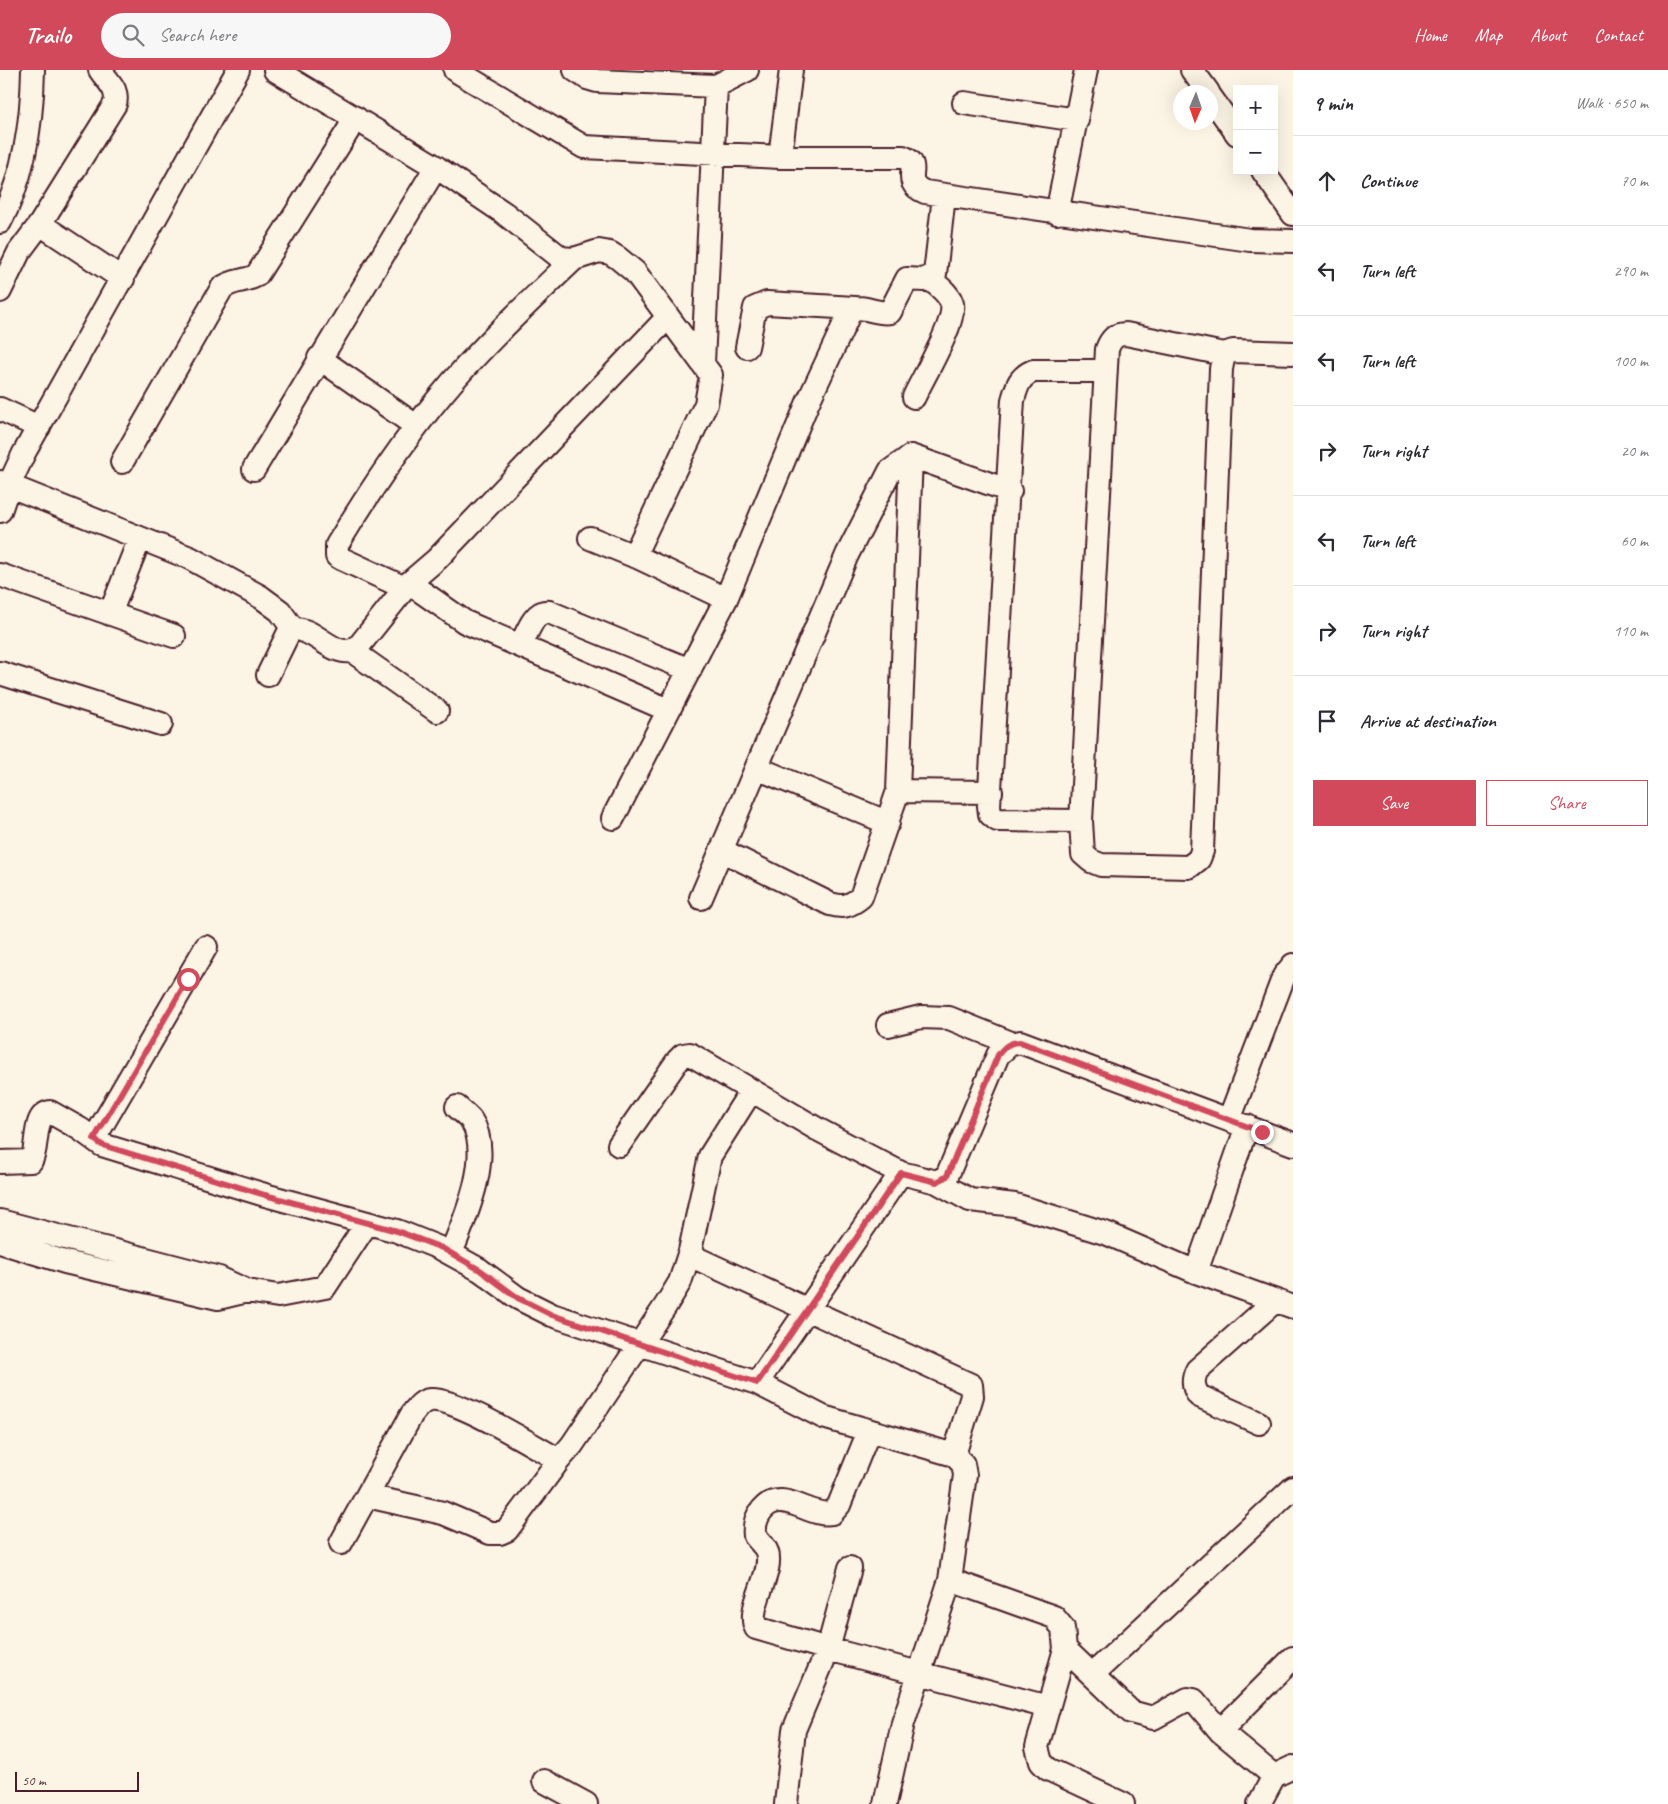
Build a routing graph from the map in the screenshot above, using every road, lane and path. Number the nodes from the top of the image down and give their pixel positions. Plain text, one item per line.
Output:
1 (33, 70) edge
2 (100, 70) edge
3 (238, 70) edge
4 (275, 70) edge
5 (455, 70) edge
6 (575, 70) edge
7 (747, 70) edge
8 (792, 70) edge
9 (1086, 70) edge
10 (1192, 70) edge
11 (1203, 85) edge
12 (716, 86) junction
13 (964, 103) dead end
14 (1218, 107) edge
15 (356, 118) junction
16 (1077, 120) junction
17 (1234, 130) edge
18 (713, 153) junction
19 (780, 158) junction
20 (436, 167) junction
21 (1266, 175) edge
22 (944, 196) junction
23 (1057, 213) junction
24 (1293, 214) edge
25 (0, 222) edge
26 (40, 224) junction
27 (1293, 241) edge
28 (574, 260) junction
29 (930, 278) junction
30 (123, 279) junction
31 (0, 291) edge
32 (855, 308) junction
33 (668, 318) junction
34 (747, 347) dead end
35 (1224, 354) junction
36 (1293, 354) edge
37 (319, 358) junction
38 (703, 362) junction
39 (1105, 371) junction
40 (914, 396) dead end
41 (0, 409) edge
42 (416, 426) junction
43 (39, 427) junction
44 (911, 456) junction
45 (122, 462) dead end
46 (254, 470) dead end
47 (4, 483) edge
48 (1010, 491) junction
49 (0, 511) edge
50 (140, 538) junction
51 (590, 538) dead end
52 (633, 555) junction
53 (0, 575) edge
54 (407, 586) junction
55 (726, 599) junction
56 (110, 614) junction
57 (293, 629) junction
58 (174, 636) dead end
59 (521, 644) junction
60 (352, 651) junction
61 (690, 670) junction
62 (0, 673) edge
63 (268, 675) dead end
64 (668, 710) junction
65 (437, 711) dead end
66 (161, 724) dead end
67 (758, 768) junction
68 (898, 791) junction
69 (991, 792) junction
70 (614, 818) dead end
71 (1081, 821) junction
72 (888, 823) junction
73 (721, 850) junction
74 (701, 898) dead end
75 (206, 947) dead end
76 (1293, 964) edge
77 (888, 1025) dead end
78 (1011, 1043) junction
79 (751, 1090) junction
80 (457, 1107) dead end
81 (1238, 1123) junction
82 (94, 1139) junction
83 (1293, 1144) edge
84 (619, 1145) dead end
85 (0, 1162) edge
86 (901, 1173) junction
87 (937, 1182) junction
88 (0, 1221) edge
89 (366, 1222) junction
90 (0, 1242) edge
91 (690, 1251) junction
92 (451, 1253) junction
93 (1196, 1272) junction
94 (247, 1291) junction
95 (1284, 1304) edge
96 (805, 1310) junction
97 (640, 1345) junction
98 (757, 1383) junction
99 (1258, 1423) dead end
100 (870, 1430) junction
101 (954, 1456) junction
102 (559, 1460) junction
103 (1293, 1488) edge
104 (367, 1496) junction
105 (341, 1543) dead end
106 (850, 1568) dead end
107 (950, 1580) junction
108 (828, 1649) junction
109 (1065, 1649) junction
110 (1293, 1658) edge
111 (920, 1672) junction
112 (1092, 1674) junction
113 (1048, 1707) junction
114 (1220, 1731) junction
115 (1284, 1771) edge
116 (544, 1781) dead end
117 (586, 1804) edge
118 (786, 1804) edge
119 (885, 1804) edge
120 (1122, 1804) edge
121 (1259, 1804) edge

1 - 25 street
2 - 26 street
3 - 30 street
4 - 15 street
5 - 18 street
6 - 12 street
7 - 12 street
8 - 19 street
9 - 16 street
10 - 11 street
12 - 18 street
13 - 16 street
14 - 17 street
15 - 20 street
15 - 45 street
16 - 23 street
18 - 19 street
18 - 38 street
19 - 22 street
20 - 28 street
20 - 37 street
21 - 24 street
22 - 23 street
22 - 29 street
23 - 27 street
26 - 30 street
26 - 31 street
28 - 33 street
28 - 42 street
29 - 32 street
29 - 40 street
30 - 43 street
32 - 34 street
32 - 55 street
33 - 38 street
33 - 54 street
35 - 36 street
35 - 39 street
35 - 71 street
37 - 42 street
37 - 46 street
38 - 52 street
39 - 48 street
39 - 71 street
41 - 43 street
42 - 54 street
43 - 47 street
44 - 48 street
44 - 67 street
44 - 68 street
47 - 49 street
47 - 50 street
48 - 69 street
50 - 56 street
50 - 57 street
51 - 52 street
52 - 55 street
53 - 56 street
54 - 59 street
54 - 60 street
55 - 61 street
56 - 58 street
57 - 60 street
57 - 63 street
59 - 61 street
59 - 64 street
60 - 65 street
61 - 64 street
62 - 66 street
64 - 70 street
67 - 72 street
67 - 73 street
68 - 69 street
68 - 72 street
69 - 71 street
72 - 73 street
73 - 74 street
75 - 82 street
76 - 81 street
77 - 78 street
78 - 81 street
78 - 87 street
79 - 84 street
79 - 86 street
79 - 91 street
80 - 92 street
81 - 83 street
81 - 93 street
82 - 85 street
82 - 89 street
86 - 87 street
86 - 96 street
87 - 93 street
88 - 94 street
89 - 92 street
89 - 94 street
90 - 94 street
91 - 96 street
91 - 97 street
92 - 97 street
93 - 95 street
95 - 99 street
96 - 98 street
96 - 101 street
97 - 98 street
97 - 102 street
98 - 100 street
100 - 101 street
100 - 108 street
101 - 107 street
102 - 104 street
102 - 104 street
103 - 112 street
104 - 105 street
106 - 108 street
107 - 109 street
107 - 111 street
108 - 111 street
108 - 118 street
109 - 112 street
109 - 113 street
110 - 114 street
111 - 113 street
111 - 119 street
112 - 114 street
113 - 120 street
114 - 115 street
115 - 121 street
116 - 117 street

